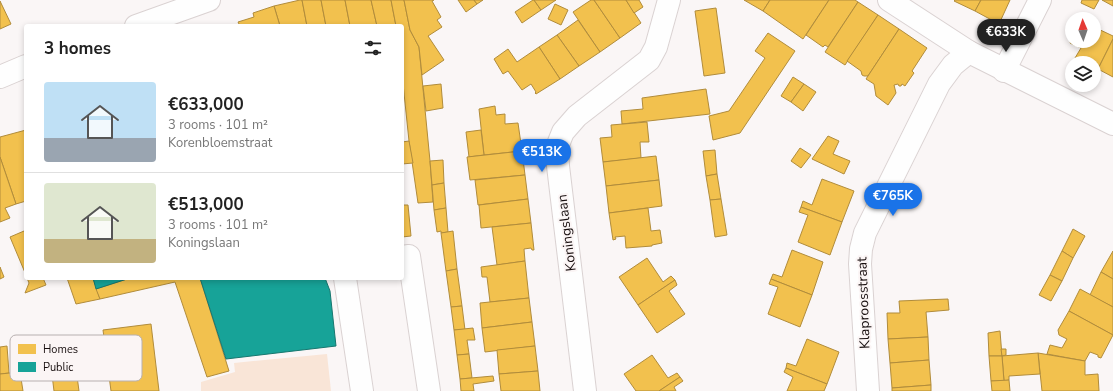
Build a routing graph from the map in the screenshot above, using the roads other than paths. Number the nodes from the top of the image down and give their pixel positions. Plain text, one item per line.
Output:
1 (209, 0) edge
2 (668, 0) edge
3 (889, 0) edge
4 (1040, 0) edge
5 (176, 19) edge
6 (147, 24) edge
7 (969, 52) junction
8 (24, 67) edge
9 (1004, 71) junction
10 (0, 77) edge
11 (1113, 124) edge
12 (404, 257) edge
13 (345, 280) edge
14 (362, 391) edge
15 (429, 391) edge
16 (584, 391) edge
17 (868, 391) edge

1 - 5 street
2 - 16 street, Koningslaan
3 - 7 street
4 - 9 street
5 - 6 street
7 - 9 street
7 - 17 street, Klaproosstraat
8 - 10 street
9 - 11 street
12 - 15 street
13 - 14 street

